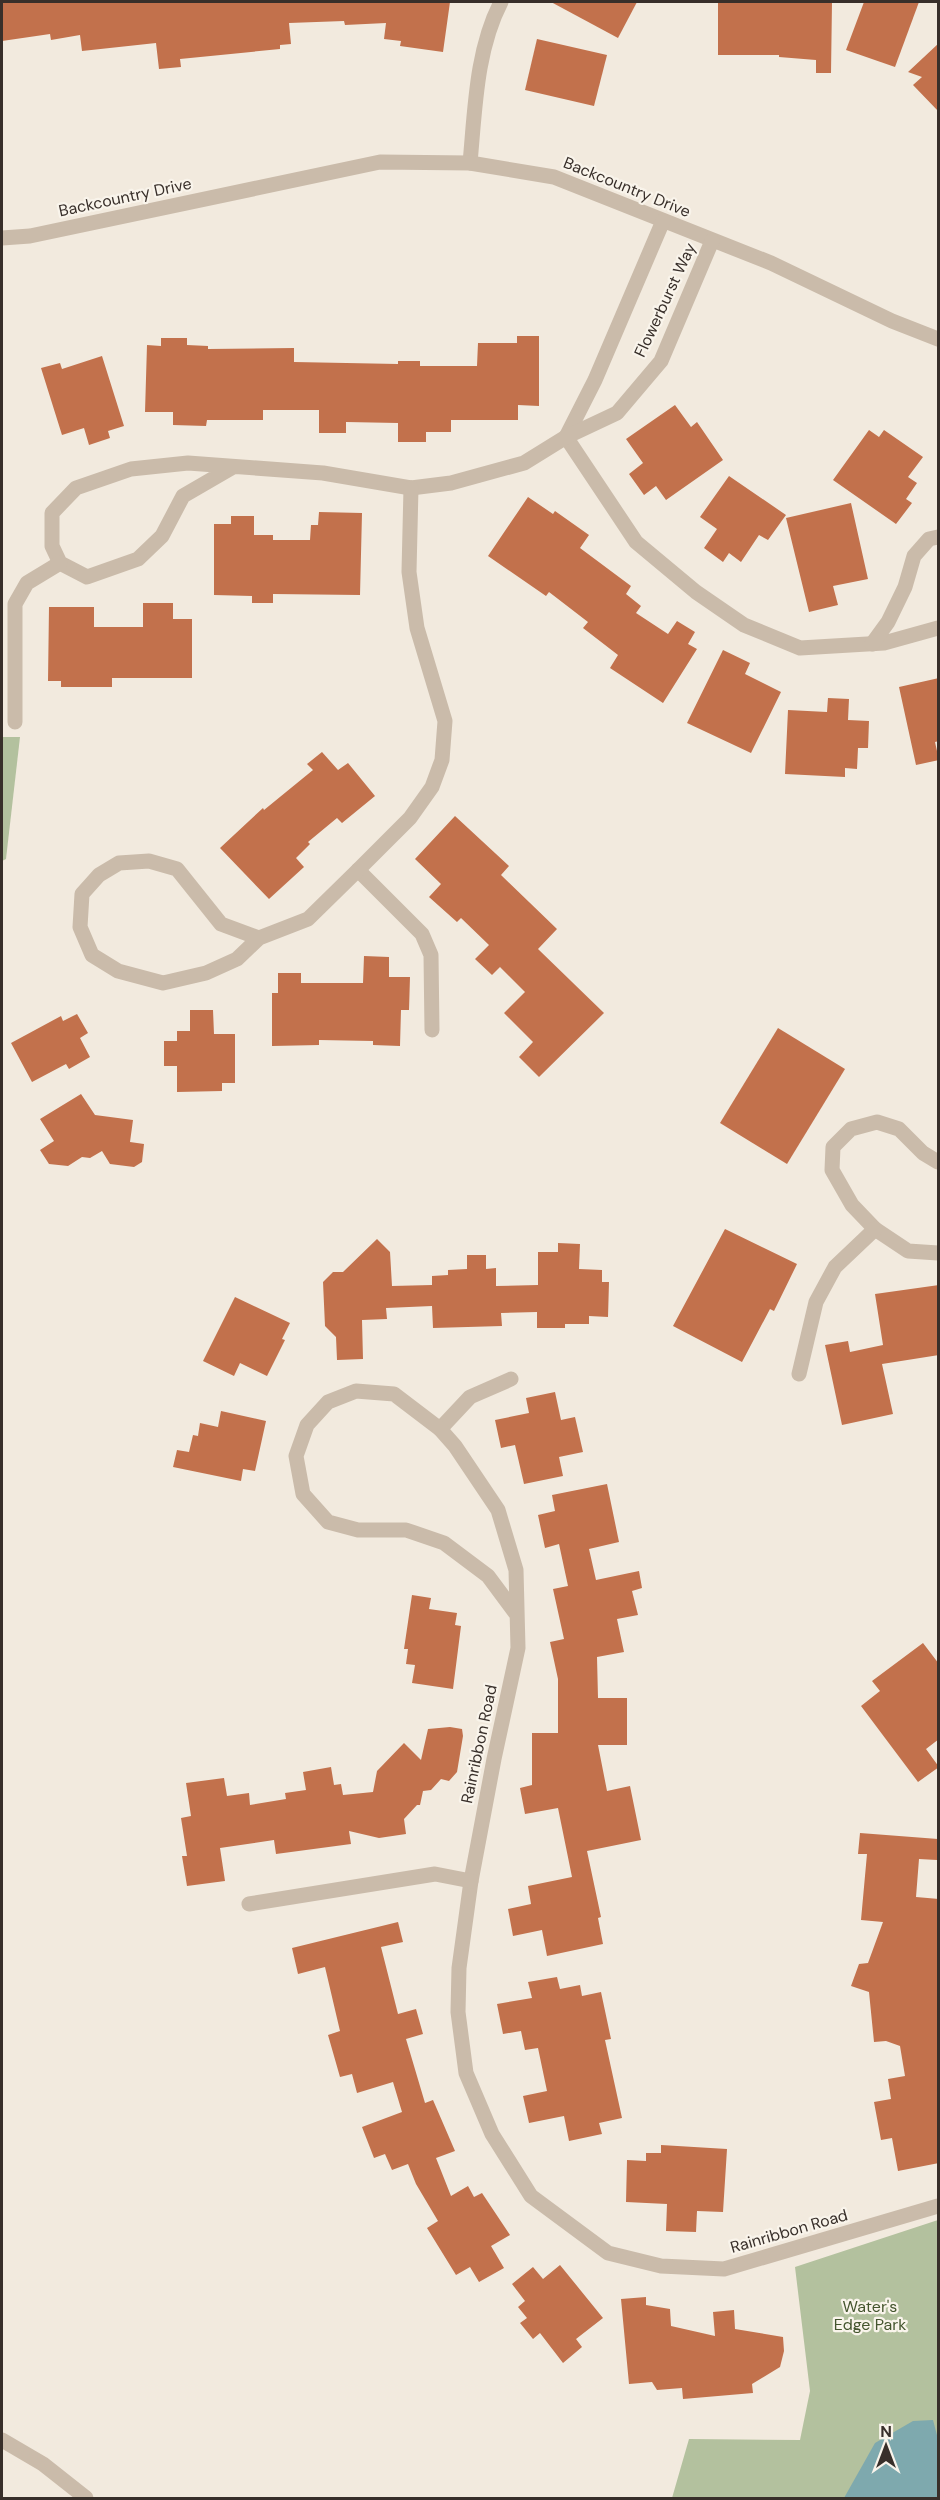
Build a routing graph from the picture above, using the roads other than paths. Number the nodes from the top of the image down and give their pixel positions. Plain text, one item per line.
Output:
1 (501, 2) edge
2 (470, 163) junction
3 (663, 221) junction
4 (2, 238) edge
5 (712, 241) junction
6 (939, 339) edge
7 (566, 437) junction
8 (233, 467) junction
9 (411, 488) junction
10 (939, 537) edge
11 (60, 563) junction
12 (939, 628) edge
13 (872, 644) junction
14 (15, 722) dead end
15 (358, 870) junction
16 (259, 938) junction
17 (432, 1030) dead end
18 (939, 1162) edge
19 (875, 1229) junction
20 (939, 1253) edge
21 (799, 1374) dead end
22 (511, 1378) dead end
23 (440, 1429) junction
24 (518, 1615) junction
25 (471, 1881) junction
26 (249, 1904) dead end
27 (939, 2206) edge
28 (2, 2440) edge
29 (86, 2499) edge

1 - 2 street
2 - 3 street, Backcountry Drive
2 - 4 street, Backcountry Drive
3 - 5 street, Backcountry Drive
3 - 7 street, Flowerburst Way
5 - 6 street, Backcountry Drive
5 - 7 street, Flowerburst Way
7 - 9 street, Flowerburst Way
7 - 13 street
8 - 9 street, Flowerburst Way
8 - 11 street
8 - 11 street, Flowerburst Way
9 - 15 street
10 - 13 street
11 - 14 street
12 - 13 street
15 - 16 street
15 - 17 street
16 - 16 street
18 - 19 street
19 - 20 street
19 - 21 street
22 - 23 street
23 - 24 street, Rainribbon Road
23 - 24 street, Rainribbon Road
24 - 25 street, Rainribbon Road
25 - 26 street
25 - 27 street, Rainribbon Road
28 - 29 street

